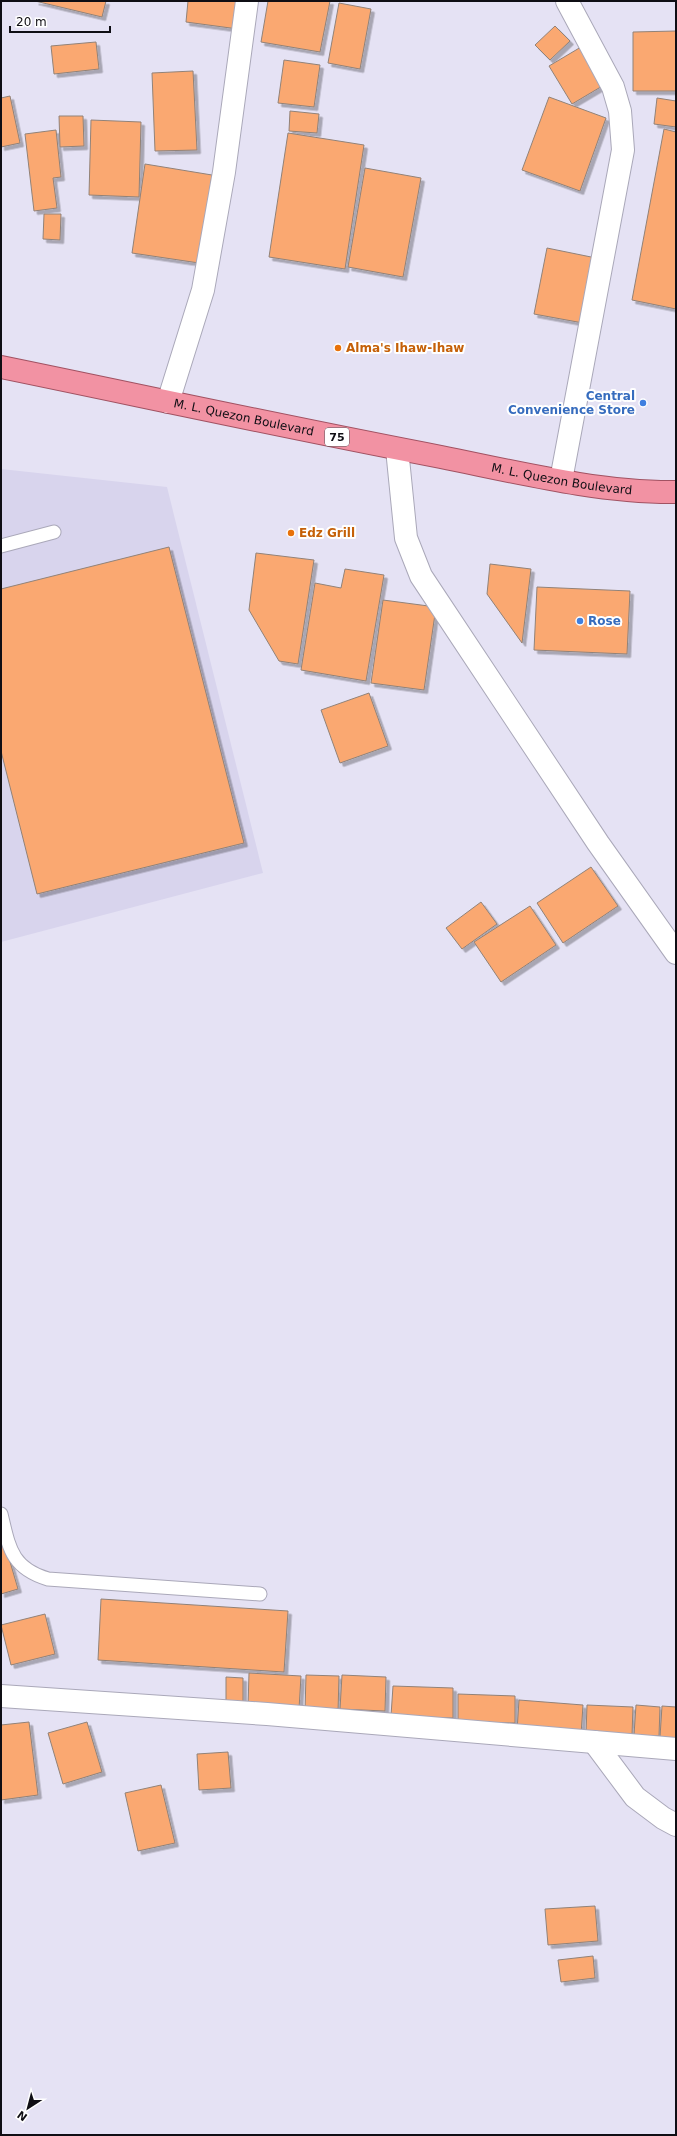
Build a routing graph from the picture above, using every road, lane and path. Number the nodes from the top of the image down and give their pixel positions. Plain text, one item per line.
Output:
1 (247, 1) edge
2 (567, 1) edge
3 (1, 367) edge
4 (168, 402) junction
5 (397, 449) junction
6 (561, 480) junction
7 (676, 492) edge
8 (54, 532) dead end
9 (1, 546) edge
10 (676, 953) edge
11 (1, 1514) edge
12 (260, 1594) dead end
13 (1, 1696) edge
14 (594, 1742) junction
15 (676, 1749) edge
16 (676, 1825) edge

1 - 4 street
2 - 6 street
3 - 4 highway, M. L. Quezon Boulevard / 75
4 - 5 highway, M. L. Quezon Boulevard / 75
5 - 6 highway, M. L. Quezon Boulevard / 75
5 - 10 street
6 - 7 highway, M. L. Quezon Boulevard / 75
8 - 9 lane
11 - 12 lane
13 - 14 street
14 - 15 street
14 - 16 street

